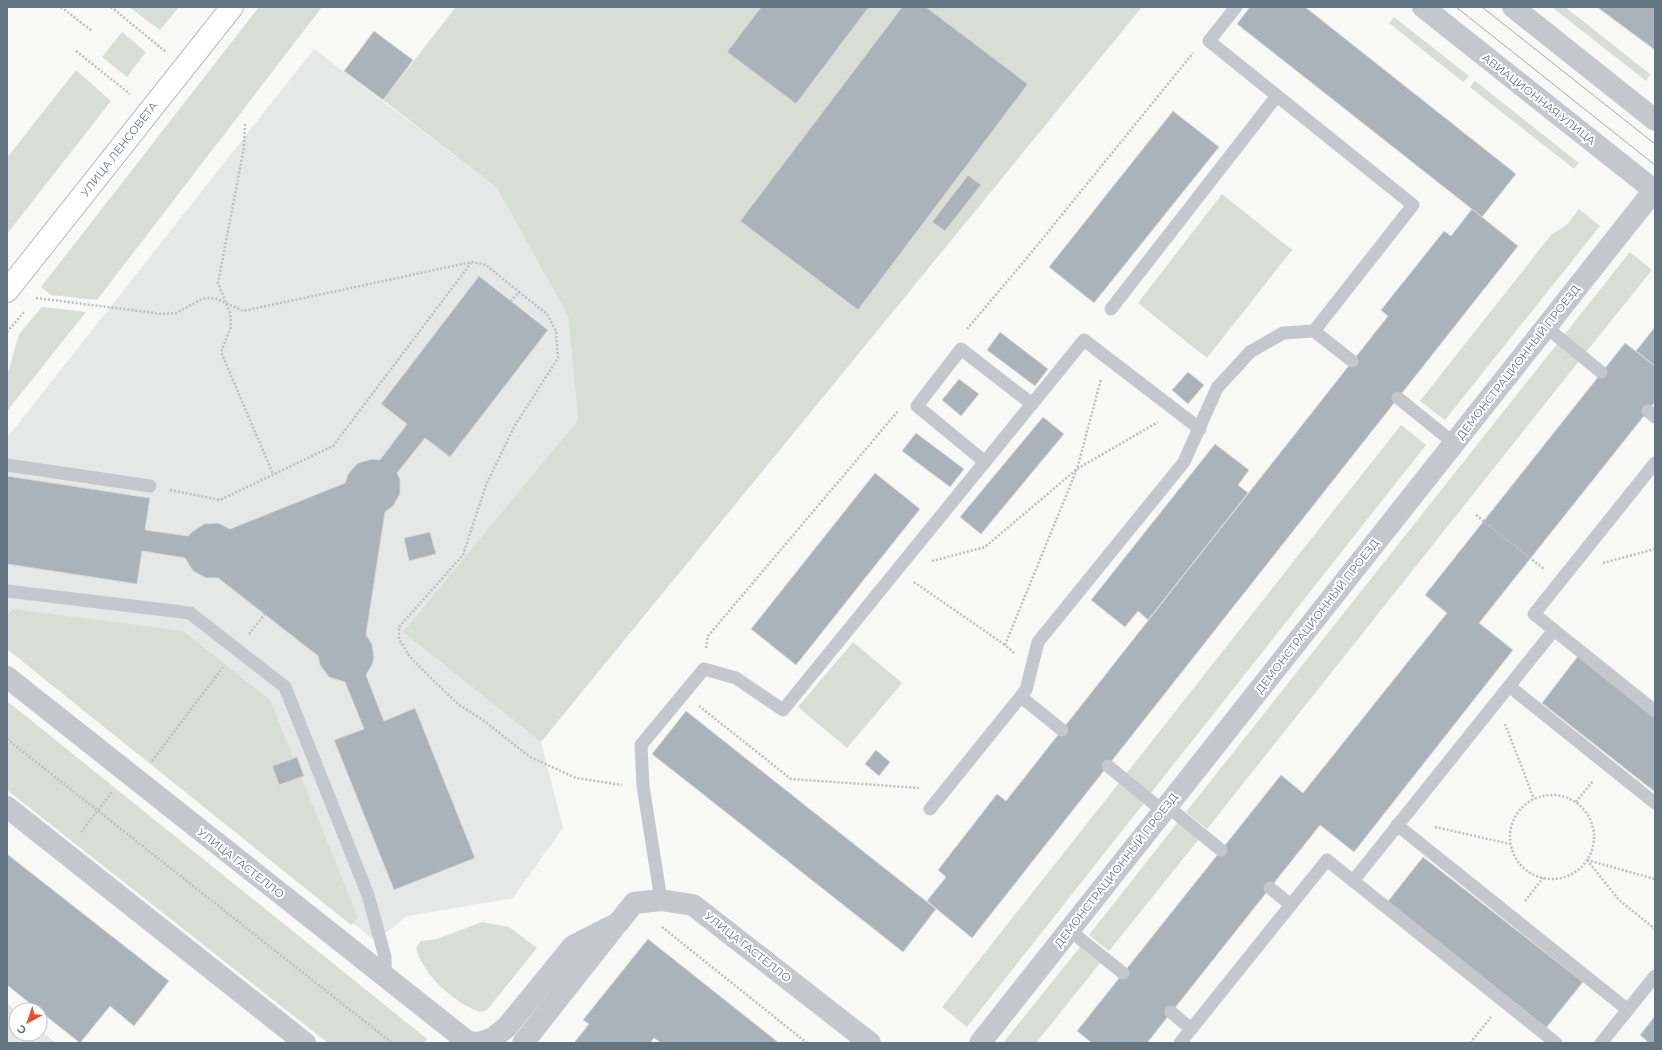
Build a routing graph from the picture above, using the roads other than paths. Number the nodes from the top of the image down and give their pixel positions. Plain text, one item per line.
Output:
1 (232, 7) edge
2 (1236, 7) edge
3 (1423, 7) edge
4 (1513, 7) edge
5 (1276, 97) junction
6 (1655, 120) edge
7 (1655, 190) edge
8 (7, 291) edge
9 (1111, 309) dead end
10 (1546, 327) junction
11 (1314, 331) junction
12 (1352, 362) dead end
13 (1601, 372) dead end
14 (1398, 398) dead end
15 (1032, 404) junction
16 (1200, 429) junction
17 (1454, 443) junction
18 (985, 462) junction
19 (1655, 463) edge
20 (7, 465) edge
21 (150, 486) road end
22 (7, 591) edge
23 (1554, 630) junction
24 (7, 678) edge
25 (1509, 686) junction
26 (1021, 697) junction
27 (1655, 711) edge
28 (1062, 730) dead end
29 (1108, 766) dead end
30 (1655, 803) edge
31 (7, 807) edge
32 (930, 809) dead end
33 (1165, 809) junction
34 (1400, 822) junction
35 (1221, 850) dead end
36 (1353, 881) junction
37 (1270, 888) dead end
38 (661, 900) junction
39 (1291, 905) junction
40 (618, 923) junction
41 (1069, 930) junction
42 (1123, 973) dead end
43 (1655, 976) edge
44 (385, 978) junction
45 (1628, 1010) junction
46 (1171, 1012) dead end
47 (1192, 1029) junction
48 (305, 1043) edge
49 (479, 1043) edge
50 (523, 1043) edge
51 (870, 1043) edge
52 (980, 1043) edge
53 (1180, 1043) edge
54 (1556, 1043) edge
55 (1601, 1043) edge

1 - 8 street, УЛИЦА ЛЕНСОВЕТА
2 - 5 lane
3 - 7 street, АВИАЦИОННАЯ УЛИЦА
4 - 6 street
5 - 9 lane
5 - 11 lane
7 - 10 street, ДЕМОНСТРАЦИОННЫЙ ПРОЕЗД
10 - 13 lane
10 - 17 street, ДЕМОНСТРАЦИОННЫЙ ПРОЕЗД
11 - 12 lane
11 - 16 lane
14 - 17 lane
15 - 16 lane
15 - 18 lane
15 - 18 lane
16 - 26 lane
17 - 33 street, ДЕМОНСТРАЦИОННЫЙ ПРОЕЗД
18 - 38 lane
19 - 23 lane
20 - 21 lane
22 - 44 lane
23 - 25 lane
23 - 27 lane
24 - 44 street, УЛИЦА ГАСТЕЛЛО
25 - 30 lane
25 - 34 lane
26 - 28 lane
26 - 32 lane
29 - 33 lane
31 - 48 street
33 - 35 lane
33 - 41 street, ДЕМОНСТРАЦИОННЫЙ ПРОЕЗД
34 - 36 lane
34 - 45 lane
36 - 39 lane
36 - 54 lane
37 - 39 lane
38 - 40 street, УЛИЦА ГАСТЕЛЛО
38 - 51 street, УЛИЦА ГАСТЕЛЛО
39 - 47 lane
40 - 49 street, УЛИЦА ГАСТЕЛЛО
40 - 50 street, УЛИЦА ГАСТЕЛЛО
41 - 42 lane
41 - 52 street, ДЕМОНСТРАЦИОННЫЙ ПРОЕЗД
43 - 45 lane
44 - 49 street, УЛИЦА ГАСТЕЛЛО
45 - 55 lane
46 - 47 lane
47 - 53 lane

